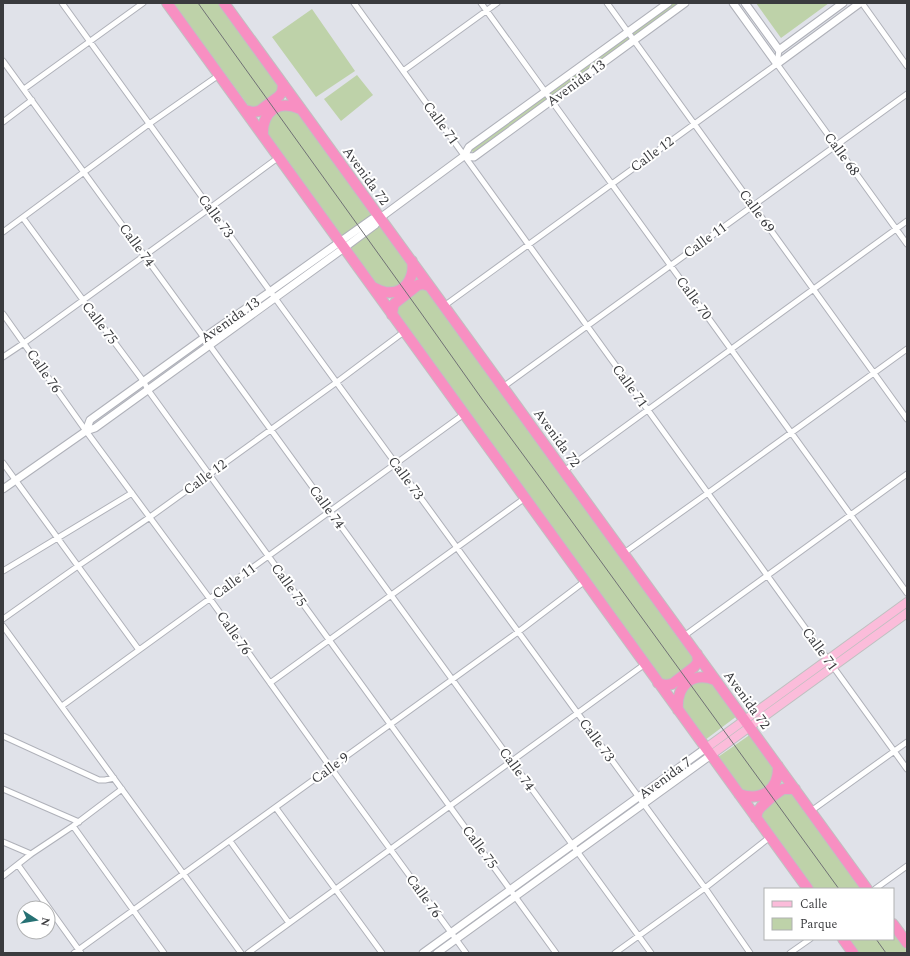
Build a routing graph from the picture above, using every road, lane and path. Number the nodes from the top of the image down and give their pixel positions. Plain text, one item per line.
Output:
1 (62, 3) edge
2 (143, 3) edge
3 (167, 3) edge
4 (224, 3) edge
5 (354, 3) edge
6 (481, 3) edge
7 (497, 3) edge
8 (607, 3) edge
9 (668, 3) edge
10 (685, 3) edge
11 (733, 3) edge
12 (745, 3) edge
13 (843, 3) edge
14 (861, 3) edge
15 (486, 11) junction
16 (628, 32) junction
17 (634, 40) junction
18 (90, 42) junction
19 (779, 50) junction
20 (3, 61) edge
21 (777, 64) junction
22 (907, 66) edge
23 (403, 71) junction
24 (219, 75) junction
25 (283, 84) junction
26 (24, 89) junction
27 (545, 92) junction
28 (907, 94) edge
29 (32, 100) junction
30 (551, 101) junction
31 (300, 109) junction
32 (245, 110) junction
33 (3, 122) edge
34 (150, 124) junction
35 (694, 124) junction
36 (263, 136) junction
37 (836, 145) junction
38 (464, 156) junction
39 (279, 157) junction
40 (84, 172) junction
41 (611, 184) junction
42 (753, 206) junction
43 (210, 208) junction
44 (23, 218) junction
45 (380, 218) junction
46 (907, 221) edge
47 (896, 229) junction
48 (3, 232) edge
49 (528, 244) junction
50 (907, 244) edge
51 (342, 245) junction
52 (144, 255) junction
53 (412, 261) junction
54 (670, 266) junction
55 (429, 286) junction
56 (373, 287) junction
57 (813, 290) junction
58 (271, 291) junction
59 (275, 298) junction
60 (82, 300) junction
61 (444, 306) junction
62 (3, 314) edge
63 (392, 315) junction
64 (587, 326) junction
65 (405, 332) junction
66 (204, 338) junction
67 (24, 343) junction
68 (210, 346) junction
69 (907, 349) edge
70 (731, 350) junction
71 (3, 357) edge
72 (874, 373) junction
73 (144, 382) junction
74 (337, 382) junction
75 (503, 387) junction
76 (148, 390) junction
77 (648, 410) junction
78 (464, 414) junction
79 (907, 419) edge
80 (271, 430) junction
81 (86, 431) junction
82 (791, 433) junction
83 (3, 463) edge
84 (396, 463) junction
85 (564, 471) junction
86 (907, 474) edge
87 (209, 475) junction
88 (16, 480) junction
89 (3, 489) edge
90 (132, 492) junction
91 (708, 494) junction
92 (525, 498) junction
93 (330, 511) junction
94 (850, 515) junction
95 (150, 517) junction
96 (58, 538) junction
97 (457, 547) junction
98 (624, 554) junction
99 (268, 556) junction
100 (78, 566) junction
101 (3, 571) edge
102 (767, 575) junction
103 (585, 581) junction
104 (907, 593) edge
105 (391, 595) junction
106 (210, 599) junction
107 (907, 602) edge
108 (907, 613) edge
109 (3, 619) edge
110 (3, 626) edge
111 (518, 632) junction
112 (684, 636) junction
113 (329, 640) junction
114 (139, 650) junction
115 (697, 654) junction
116 (828, 660) junction
117 (645, 664) junction
118 (833, 667) junction
119 (452, 680) junction
120 (715, 680) junction
121 (270, 683) junction
122 (658, 683) junction
123 (62, 706) junction
124 (678, 710) junction
125 (577, 713) junction
126 (391, 724) junction
127 (747, 724) junction
128 (3, 736) edge
129 (907, 742) edge
130 (894, 751) junction
131 (708, 752) junction
132 (511, 761) junction
133 (778, 766) junction
134 (331, 768) junction
135 (907, 769) edge
136 (114, 778) junction
137 (3, 789) edge
138 (795, 789) junction
139 (122, 790) junction
140 (739, 794) junction
141 (638, 797) junction
142 (643, 804) junction
143 (450, 806) junction
144 (276, 808) junction
145 (811, 812) junction
146 (756, 818) junction
147 (79, 822) junction
148 (73, 826) junction
149 (770, 837) junction
150 (230, 841) junction
151 (3, 842) edge
152 (572, 845) junction
153 (390, 849) junction
154 (577, 852) junction
155 (32, 854) junction
156 (18, 865) junction
157 (907, 866) edge
158 (184, 874) junction
159 (3, 876) edge
160 (705, 888) junction
161 (807, 888) edge
162 (866, 888) edge
163 (876, 888) edge
164 (335, 890) junction
165 (510, 890) junction
166 (516, 897) junction
167 (134, 910) junction
168 (289, 923) junction
169 (894, 925) edge
170 (451, 933) junction
171 (638, 936) junction
172 (456, 939) junction
173 (809, 940) edge
174 (844, 940) edge
175 (907, 944) edge
176 (78, 952) edge
177 (164, 953) edge
178 (241, 953) edge
179 (248, 953) edge
180 (382, 953) edge
181 (423, 953) edge
182 (437, 953) edge
183 (466, 953) edge
184 (556, 953) edge
185 (614, 953) edge
186 (651, 953) edge
187 (750, 953) edge
188 (790, 953) edge
189 (854, 953) edge

1 - 18 street, Calle 73
2 - 18 street
3 - 24 highway
4 - 25 highway, Avenida 72
5 - 23 street, Calle 71
6 - 15 street, Calle 70
7 - 15 street
8 - 16 street, Calle 69
9 - 16 main road, Avenida 13
10 - 17 main road, Avenida 13
11 - 21 main road, Calle 68
12 - 19 main road
13 - 19 main road
14 - 21 main road, Calle 12
14 - 22 street
15 - 23 street
15 - 27 street, Calle 70
16 - 17 street, Calle 69
16 - 27 main road, Avenida 13
17 - 30 main road, Avenida 13
17 - 35 street, Calle 69
18 - 26 street
18 - 34 street, Calle 73
19 - 21 street
20 - 26 street, Calle 74
21 - 35 street, Calle 12
21 - 37 street, Calle 68
23 - 38 street, Calle 71
24 - 32 highway
24 - 34 street
25 - 31 highway, Avenida 72
25 - 32 highway
26 - 29 street, Calle 74
27 - 30 street, Calle 70
27 - 38 main road, Avenida 13
28 - 37 street, Calle 11
29 - 33 street
29 - 40 street, Calle 74
30 - 38 main road, Avenida 13
30 - 41 street, Calle 70
31 - 36 highway
31 - 45 highway, Avenida 72
32 - 36 highway
34 - 40 street
34 - 43 street, Calle 73
35 - 41 street, Calle 12
35 - 42 street, Calle 69
36 - 39 highway
37 - 42 street, Calle 11
37 - 47 street, Calle 68
38 - 45 main road, Avenida 13
38 - 49 street, Calle 71
39 - 43 street
39 - 51 highway
40 - 44 street
40 - 52 street, Calle 74
41 - 49 street, Calle 12
41 - 54 street, Calle 70
42 - 54 street, Calle 11
42 - 57 street, Calle 69
43 - 52 street
43 - 58 street, Calle 73
44 - 48 street
44 - 60 street, Calle 75
45 - 51 main road, Avenida 13
45 - 53 highway, Avenida 72
46 - 47 street
47 - 50 street, Calle 68
47 - 57 street
49 - 61 street, Calle 12
49 - 64 street, Calle 71
51 - 56 highway
51 - 58 main road, Avenida 13
51 - 59 main road, Avenida 13
52 - 60 street
52 - 66 street, Calle 74
53 - 55 highway, Avenida 72
53 - 56 highway
54 - 64 street, Calle 11
54 - 70 street, Calle 70
55 - 61 highway, Avenida 72
55 - 63 highway
56 - 63 highway
57 - 70 street
57 - 72 street, Calle 69
58 - 59 street, Calle 73
58 - 66 main road, Avenida 13
59 - 68 main road, Avenida 13
59 - 74 street, Calle 73
60 - 67 street
60 - 73 street, Calle 75
61 - 75 highway, Avenida 72
62 - 67 street, Calle 76
63 - 65 highway
64 - 75 street, Calle 11
64 - 77 street, Calle 71
65 - 74 street, Calle 12
65 - 78 highway
66 - 68 street, Calle 74
66 - 73 main road, Avenida 13
67 - 71 street
67 - 81 street, Calle 76
68 - 76 main road, Avenida 13
68 - 80 street, Calle 74
69 - 72 street
70 - 77 street
70 - 82 street, Calle 70
72 - 79 street, Calle 69
72 - 82 street
73 - 76 street, Calle 75
73 - 81 main road, Avenida 13
74 - 80 street, Calle 12
74 - 84 street, Calle 73
75 - 85 highway, Avenida 72
76 - 81 main road, Avenida 13
76 - 87 street, Calle 75
77 - 85 street
77 - 91 street, Calle 71
78 - 84 street, Calle 11
78 - 92 highway
80 - 87 street, Calle 12
80 - 93 street, Calle 74
81 - 88 main road, Avenida 13
81 - 90 street, Calle 76
82 - 91 street
82 - 94 street, Calle 70
83 - 88 street
84 - 93 street, Calle 11
84 - 97 street, Calle 73
85 - 98 highway, Avenida 72
86 - 94 street
87 - 95 street, Calle 12
87 - 99 street, Calle 75
88 - 89 main road, Avenida 13
88 - 96 street
90 - 95 street, Calle 76
90 - 96 street
91 - 98 street
91 - 102 street, Calle 71
92 - 97 street
92 - 103 highway
93 - 99 street, Calle 11
93 - 105 street, Calle 74
94 - 102 street
94 - 104 street, Calle 70
95 - 100 street, Calle 12
95 - 106 street, Calle 76
96 - 100 street
96 - 101 street
97 - 105 street
97 - 111 street, Calle 73
98 - 112 highway, Avenida 72
99 - 106 street, Calle 11
99 - 113 street, Calle 75
100 - 109 street, Calle 12
100 - 114 street
102 - 112 street
102 - 116 street, Calle 71
103 - 111 street, Calle 9
103 - 117 highway
105 - 113 street
105 - 119 street, Calle 74
106 - 114 street, Calle 11
106 - 121 street, Calle 76
107 - 116 main road, Avenida 7
108 - 118 main road, Avenida 7
110 - 123 street
111 - 119 street, Calle 9
111 - 125 street, Calle 73
112 - 115 highway, Avenida 72
113 - 121 street
113 - 126 street, Calle 75
114 - 123 street, Calle 11
115 - 120 highway, Avenida 72
115 - 122 highway
116 - 118 street, Calle 71
116 - 127 main road, Avenida 7
117 - 122 highway
117 - 125 street
118 - 127 main road, Avenida 7
118 - 130 street, Calle 71
119 - 126 street, Calle 9
119 - 132 street, Calle 74
120 - 124 highway
120 - 127 highway, Avenida 72
121 - 134 street, Calle 76
122 - 124 highway
123 - 136 street
124 - 131 highway
125 - 132 street
125 - 141 street, Calle 73
126 - 134 street, Calle 9
126 - 143 street, Calle 75
127 - 131 main road, Avenida 7
127 - 133 highway, Avenida 72
128 - 136 street
129 - 130 street
130 - 135 street, Calle 71
130 - 145 street
131 - 140 highway
131 - 141 main road, Avenida 7
131 - 142 main road, Avenida 7
132 - 143 street
132 - 152 street, Calle 74
133 - 138 highway, Avenida 72
133 - 140 highway
134 - 144 street, Calle 9
134 - 153 street, Calle 76
136 - 139 street
137 - 147 street
138 - 145 highway, Avenida 72
138 - 146 highway
139 - 147 street
139 - 158 street
140 - 146 highway
141 - 142 street, Calle 73
141 - 152 main road, Avenida 7
142 - 154 main road, Avenida 7
142 - 160 street, Calle 73
143 - 153 street
143 - 165 street, Calle 75
144 - 150 street, Calle 9
144 - 164 street
145 - 162 highway, Avenida 72
146 - 149 highway
147 - 148 street
148 - 155 street
148 - 167 street
149 - 160 street
149 - 161 highway
150 - 158 street, Calle 9
150 - 168 street
151 - 155 street
152 - 154 street, Calle 74
152 - 165 main road, Avenida 7
153 - 164 street
153 - 170 street, Calle 76
154 - 166 main road, Avenida 7
154 - 171 street, Calle 74
155 - 156 street
156 - 159 street
156 - 176 street
157 - 163 street
158 - 167 street, Calle 9
158 - 178 street
160 - 171 street
160 - 187 street, Calle 73
164 - 168 street
164 - 180 street
165 - 166 street, Calle 75
165 - 170 main road, Avenida 7
166 - 172 main road, Avenida 7
166 - 184 street, Calle 75
167 - 176 street, Calle 9
167 - 177 street
168 - 179 street
169 - 175 highway
170 - 172 street, Calle 76
170 - 181 main road, Avenida 7
171 - 185 street
171 - 186 street, Calle 74
172 - 182 main road, Avenida 7
172 - 183 street, Calle 76
173 - 188 street
174 - 189 highway

